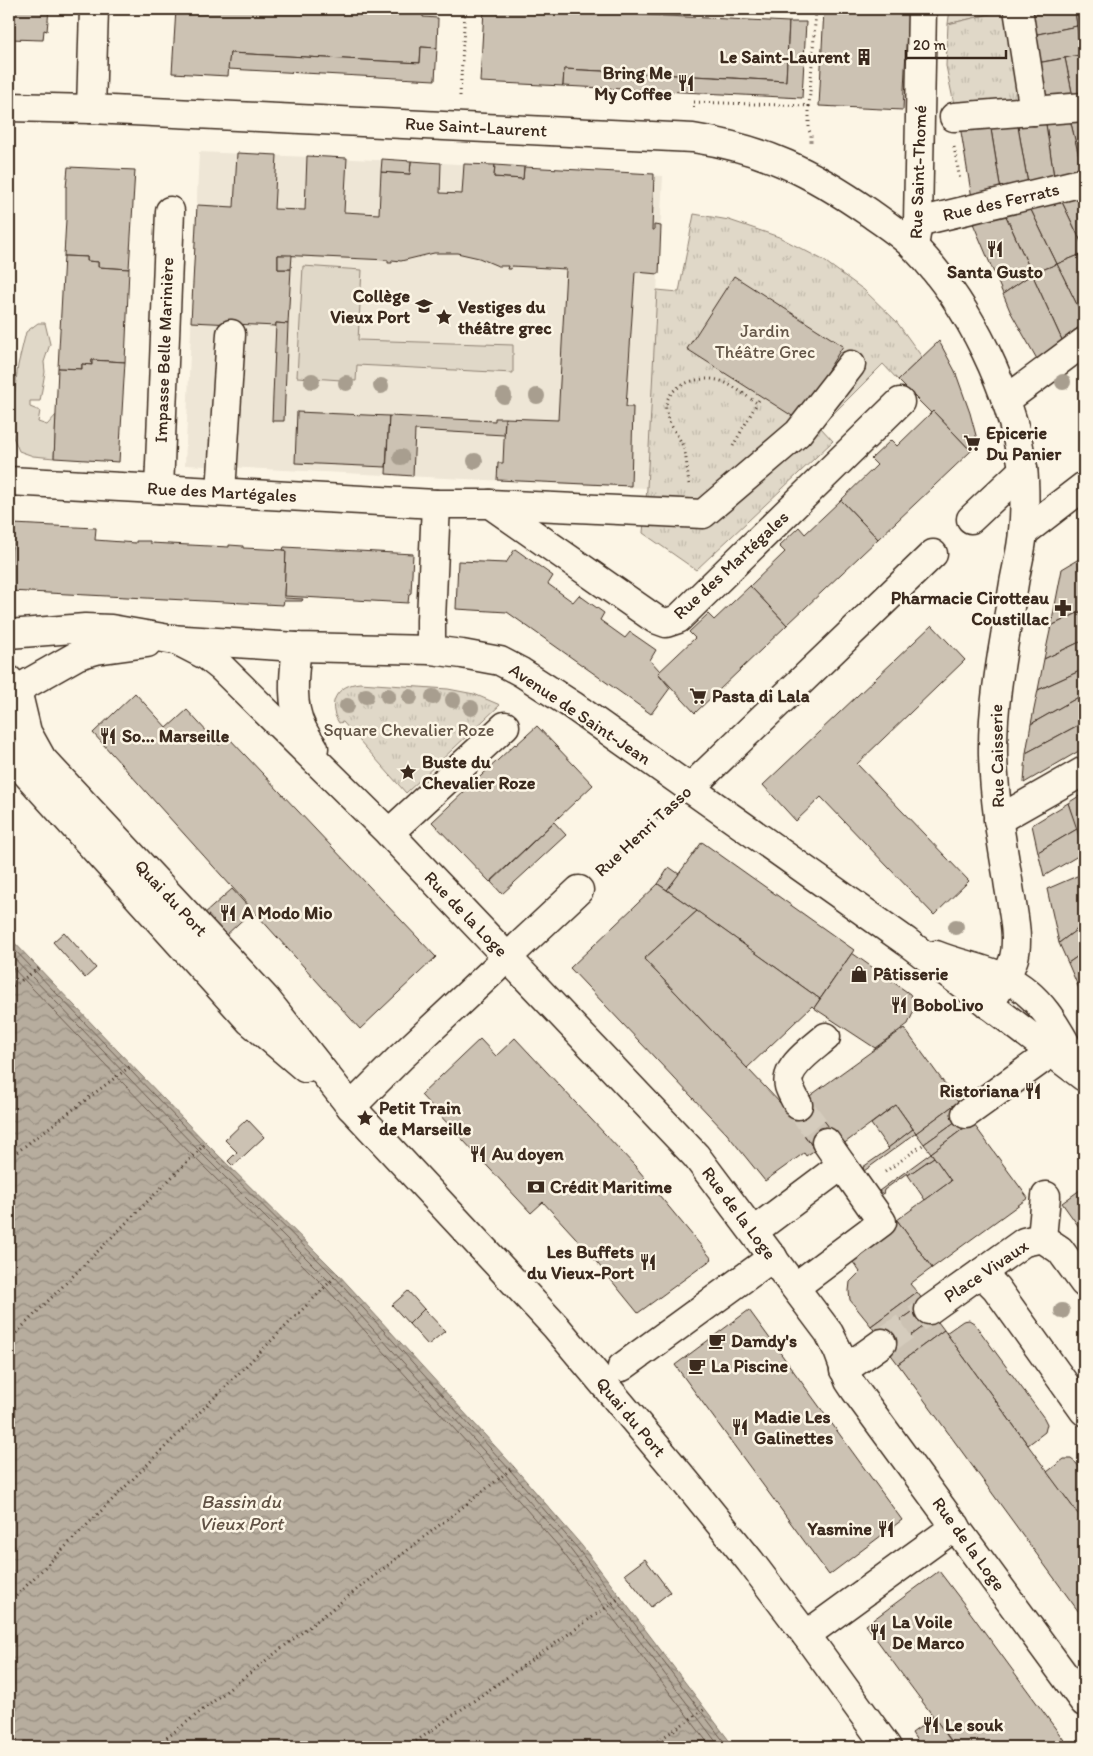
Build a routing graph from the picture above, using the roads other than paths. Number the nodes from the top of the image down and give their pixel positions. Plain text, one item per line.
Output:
1 (94, 9) edge
2 (922, 9) edge
3 (1018, 9) edge
4 (9, 107) edge
5 (1084, 107) edge
6 (91, 109) junction
7 (1034, 111) junction
8 (954, 117) road end
9 (1084, 182) edge
10 (170, 211) dead end
11 (916, 235) junction
12 (231, 334) dead end
13 (1084, 342) edge
14 (852, 365) dead end
15 (1006, 400) junction
16 (900, 402) dead end
17 (1028, 457) junction
18 (9, 481) edge
19 (1084, 486) edge
20 (159, 489) junction
21 (221, 492) junction
22 (436, 504) junction
23 (490, 504) junction
24 (971, 519) dead end
25 (1023, 533) junction
26 (933, 554) dead end
27 (9, 634) edge
28 (171, 639) junction
29 (297, 647) junction
30 (431, 650) junction
31 (12, 688) edge
32 (505, 726) dead end
33 (9, 754) edge
34 (1084, 771) edge
35 (330, 774) junction
36 (689, 789) junction
37 (998, 820) junction
38 (389, 833) junction
39 (579, 890) road end
40 (907, 942) junction
41 (508, 958) junction
42 (1005, 978) junction
43 (989, 1005) junction
44 (826, 1037) dead end
45 (1052, 1052) junction
46 (1084, 1077) edge
47 (798, 1104) tunnel mouth
48 (352, 1107) junction
49 (966, 1114) dead end
50 (826, 1142) tunnel mouth
51 (842, 1165) junction
52 (1046, 1196) dead end
53 (754, 1231) junction
54 (1042, 1238) junction
55 (773, 1257) junction
56 (980, 1273) junction
57 (1084, 1283) edge
58 (795, 1287) junction
59 (929, 1310) tunnel mouth
60 (882, 1343) tunnel mouth
61 (622, 1367) dead end
62 (844, 1370) junction
63 (1084, 1411) edge
64 (956, 1526) junction
65 (806, 1635) junction
66 (1084, 1702) edge
67 (887, 1747) edge

1 - 6 street
2 - 11 street, Rue Saint-Thomé
3 - 7 street
4 - 6 street, Rue Saint-Laurent
5 - 7 street
6 - 11 street, Rue Saint-Laurent
7 - 8 street
9 - 11 street, Rue des Ferrats
10 - 20 street, Impasse Belle Marinière
11 - 15 street, Rue Saint-Thomé
12 - 21 street
13 - 15 street
14 - 23 street
15 - 17 street, Rue Saint-Thomé
16 - 23 street, Rue des Martégales
17 - 24 street
17 - 25 street, Rue Caisserie
18 - 20 street, Rue des Martégales
19 - 25 street
20 - 21 street, Rue des Martégales
21 - 22 street, Rue des Martégales
22 - 23 street, Rue des Martégales
22 - 30 street
25 - 37 street, Rue Caisserie
26 - 36 street, Rue Henri Tasso
27 - 28 street, Avenue de Saint-Jean
28 - 29 street, Avenue de Saint-Jean
28 - 31 street, Avenue de Saint-Jean
28 - 35 street, Rue de la Loge
29 - 30 street, Avenue de Saint-Jean
29 - 35 street, Rue de la Loge
30 - 36 street, Avenue de Saint-Jean
31 - 48 street, Quai du Port
32 - 38 street
33 - 48 street, Quai du Port
34 - 37 street
35 - 38 street, Rue de la Loge
36 - 40 street, Avenue de Saint-Jean
37 - 42 street, Rue Caisserie
38 - 41 street, Rue de la Loge
39 - 41 street, Rue Henri Tasso
40 - 42 street, Avenue de Saint-Jean
40 - 43 street, Avenue de Saint-Jean
41 - 48 street, Rue Henri Tasso
41 - 53 street, Rue de la Loge
42 - 43 street, Rue Caisserie
42 - 46 street
43 - 45 street
44 - 47 street
45 - 46 street
45 - 49 street
48 - 65 street, Quai du Port
50 - 51 street
51 - 53 street
51 - 58 street
52 - 54 street
53 - 55 street, Rue de la Loge
54 - 56 street, Place Vivaux
54 - 57 street, Place Vivaux
55 - 58 street, Rue de la Loge
55 - 61 street
56 - 59 street, Place Vivaux
56 - 63 street
58 - 62 street, Rue de la Loge
60 - 62 street
62 - 64 street, Rue de la Loge
64 - 65 street
64 - 66 street, Rue de la Loge
65 - 67 street, Quai du Port

